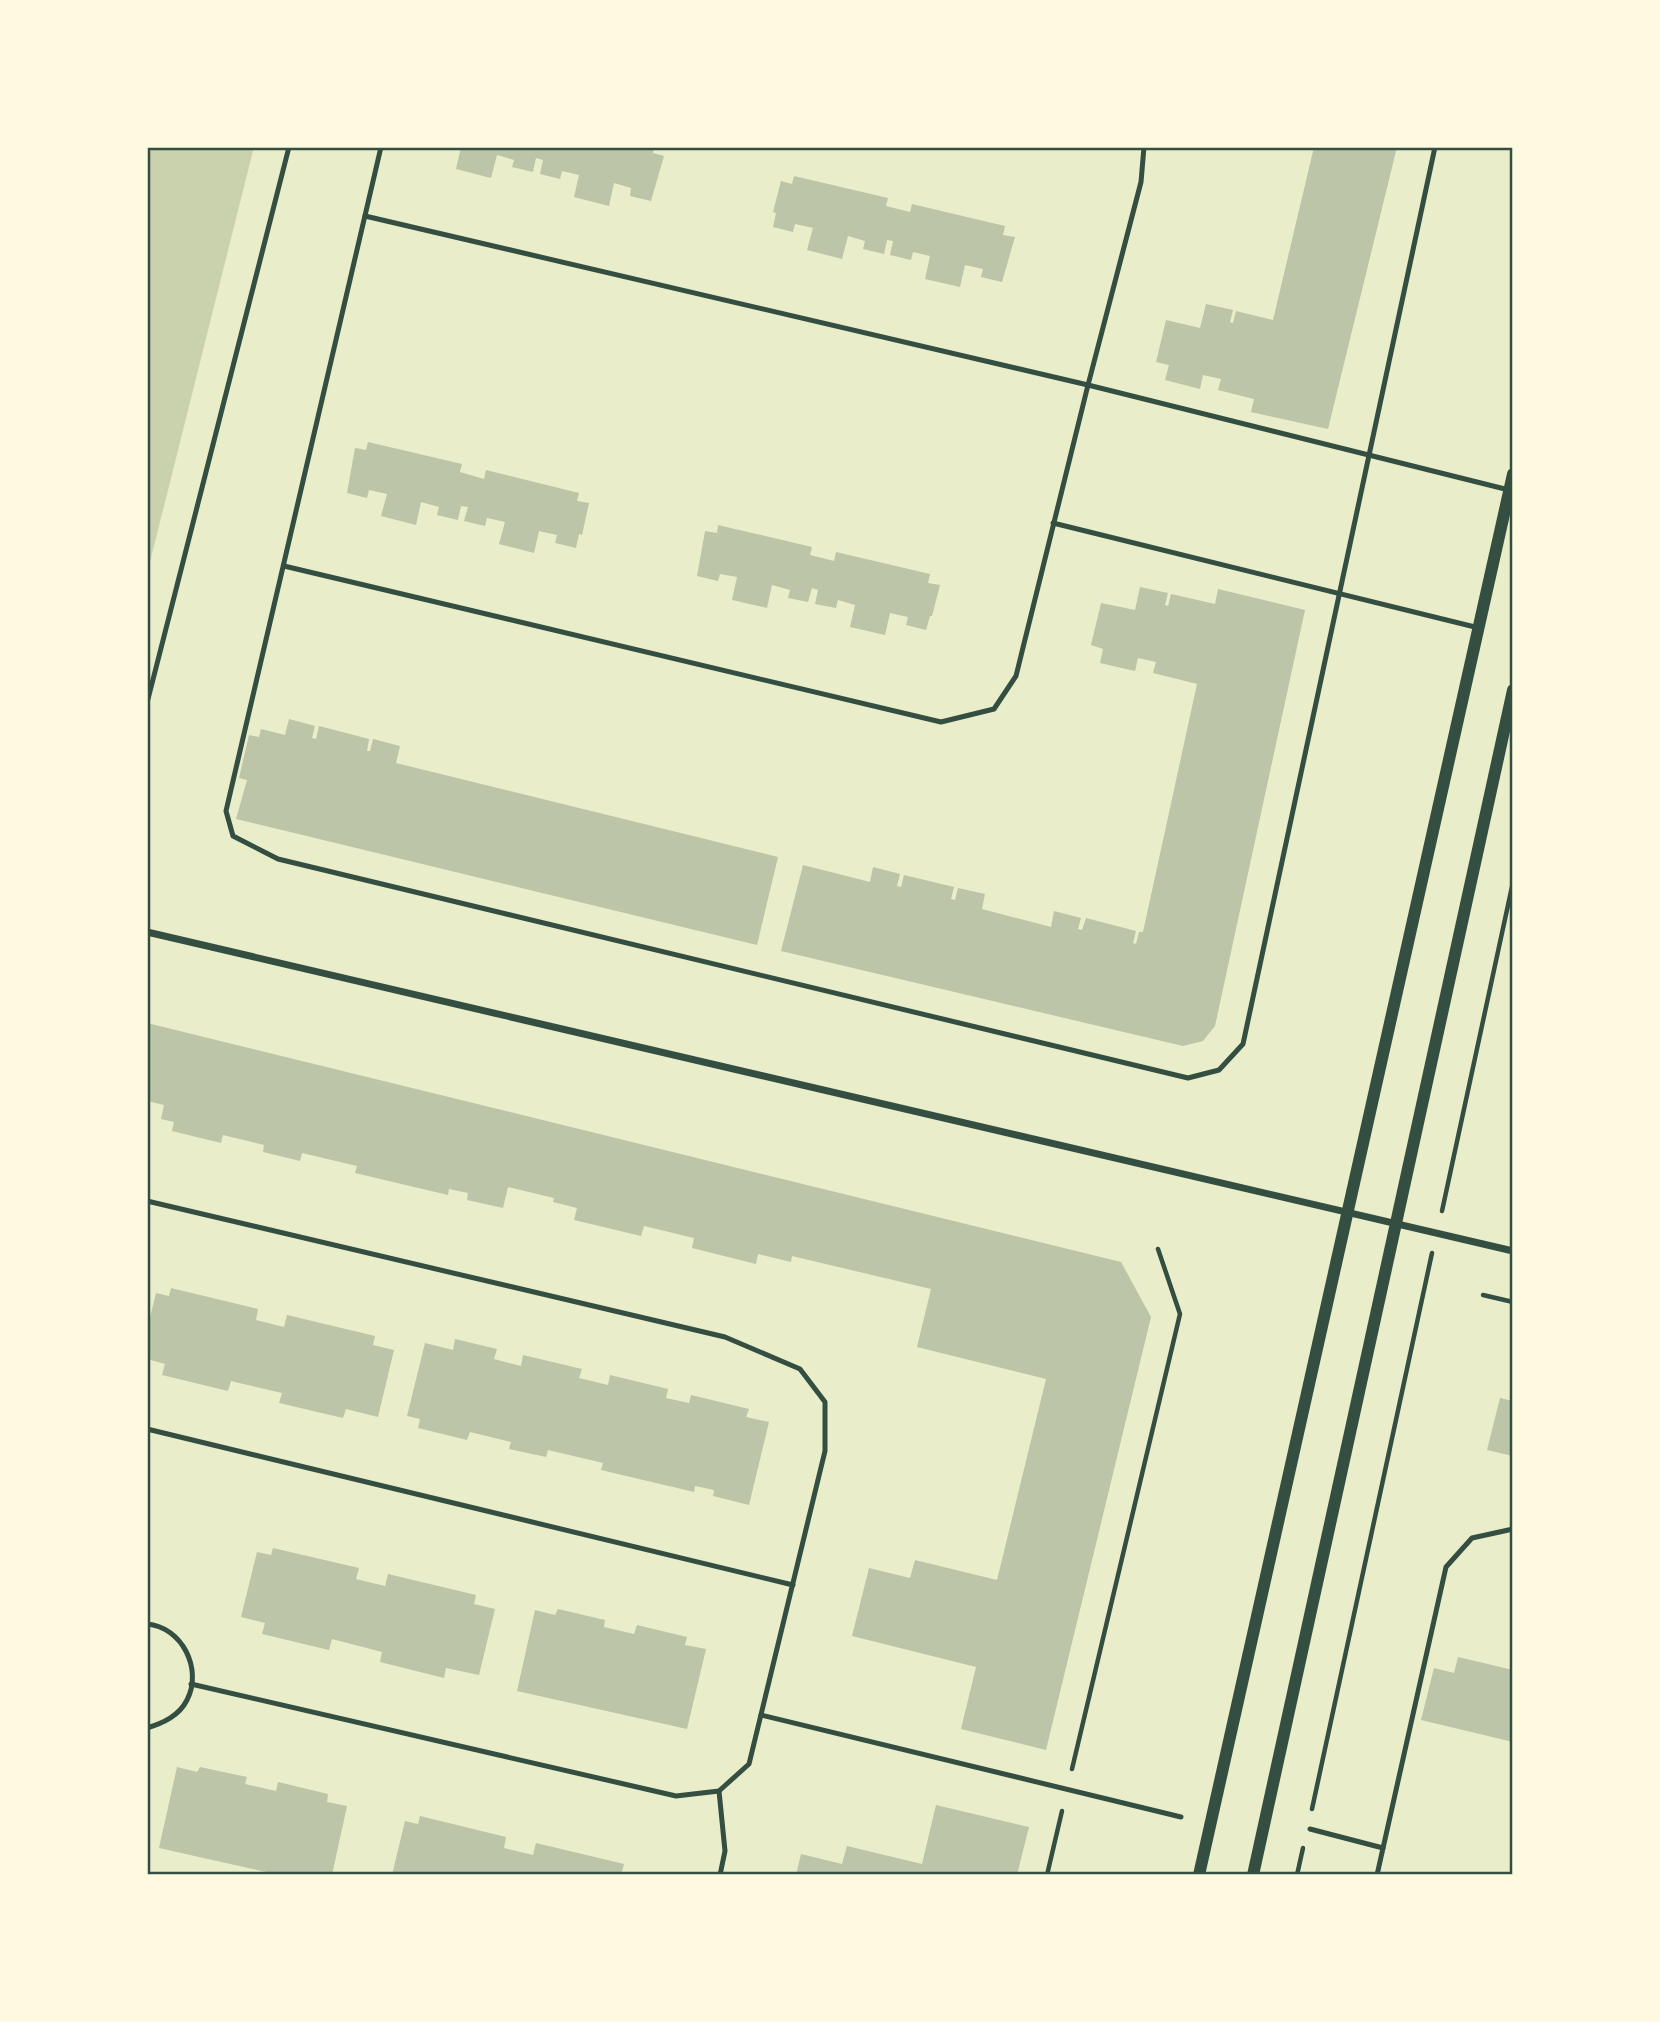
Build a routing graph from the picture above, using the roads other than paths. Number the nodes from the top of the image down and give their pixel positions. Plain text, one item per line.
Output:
1 (289, 147) edge
2 (381, 147) edge
3 (1144, 147) edge
4 (1434, 147) edge
5 (365, 216) junction
6 (1087, 385) junction
7 (1367, 455) junction
8 (1513, 474) edge
9 (1509, 490) junction
10 (1053, 523) junction
11 (284, 566) junction
12 (1340, 594) junction
13 (1479, 628) junction
14 (1513, 690) edge
15 (147, 703) edge
16 (147, 932) edge
17 (147, 1201) edge
18 (1348, 1213) junction
19 (1396, 1223) junction
20 (1513, 1251) edge
21 (147, 1429) edge
22 (1513, 1529) edge
23 (793, 1585) junction
24 (147, 1624) edge
25 (191, 1684) junction
26 (761, 1715) junction
27 (147, 1729) edge
28 (719, 1791) junction
29 (1181, 1817) dead end
30 (1308, 1832) road end
31 (1383, 1848) junction
32 (720, 1875) edge
33 (1199, 1875) edge
34 (1253, 1875) edge
35 (1377, 1875) edge

1 - 15 lane
2 - 5 lane
3 - 6 lane
4 - 7 lane
5 - 6 lane
5 - 11 lane
6 - 7 lane
6 - 10 lane
7 - 9 lane
7 - 12 lane
8 - 9 street
9 - 13 street
10 - 11 lane
10 - 12 lane
11 - 12 lane
12 - 13 lane
13 - 18 street
14 - 19 street
16 - 18 street
17 - 23 lane
18 - 19 street
18 - 33 street
19 - 20 street
19 - 34 street
21 - 23 lane
22 - 31 lane
23 - 26 lane
24 - 25 lane
25 - 27 lane
25 - 28 lane
26 - 28 lane
26 - 29 lane
28 - 32 lane
30 - 31 lane
31 - 35 lane

